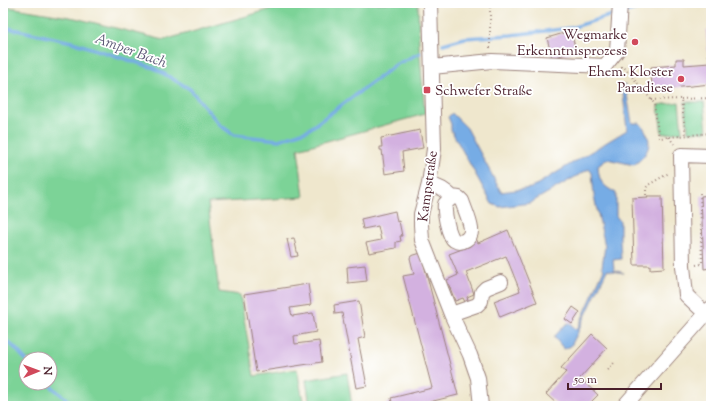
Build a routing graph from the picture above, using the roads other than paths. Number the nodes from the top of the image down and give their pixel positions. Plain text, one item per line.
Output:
1 (430, 3) edge
2 (620, 3) edge
3 (432, 67) junction
4 (711, 156) edge
5 (429, 184) junction
6 (452, 196) dead end
7 (501, 282) dead end
8 (709, 311) edge
9 (451, 314) junction
10 (481, 406) edge
11 (624, 406) edge

1 - 3 street, Kampstraße
2 - 3 street
3 - 5 street, Kampstraße
4 - 8 street
5 - 6 street
5 - 9 street, Kampstraße
7 - 9 street
8 - 11 street
9 - 10 street, Kampstraße

